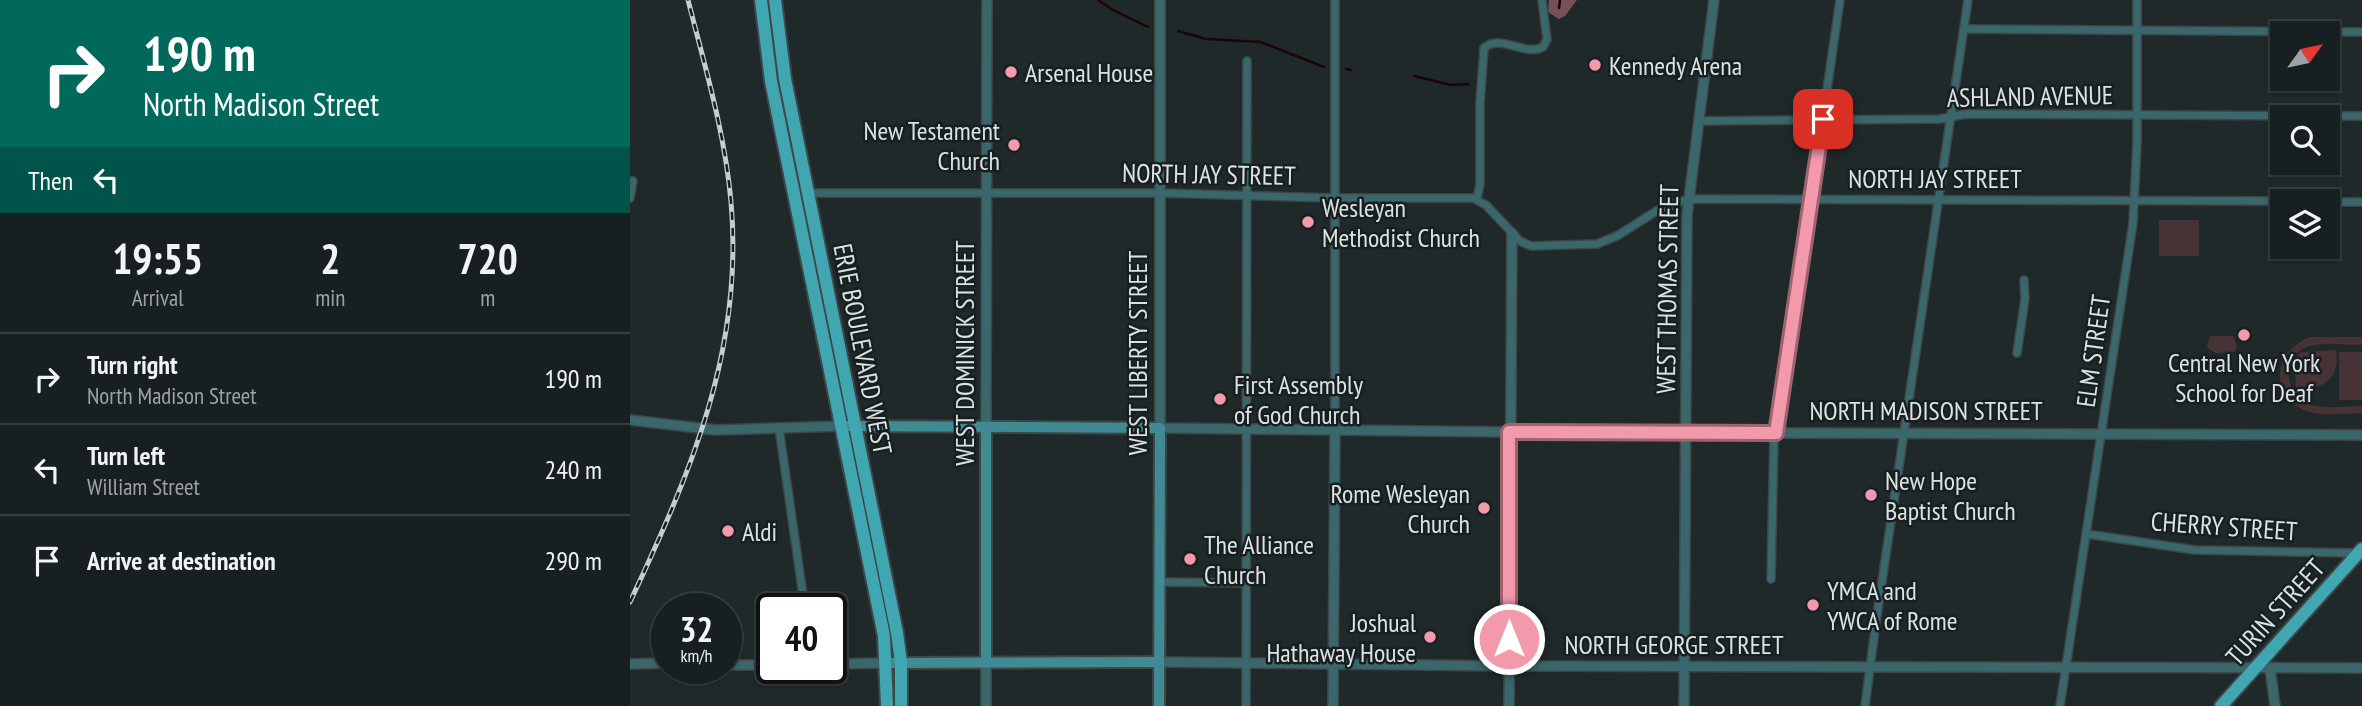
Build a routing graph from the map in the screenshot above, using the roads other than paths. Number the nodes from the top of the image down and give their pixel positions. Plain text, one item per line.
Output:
1 (761, 0) edge
2 (775, 0) edge
3 (987, 0) edge
4 (1160, 0) edge
5 (1335, 0) edge
6 (1542, 0) edge
7 (1714, 0) edge
8 (1840, 0) edge
9 (1968, 0) edge
10 (2137, 0) edge
11 (1964, 29) junction
12 (2137, 32) junction
13 (2362, 32) edge
14 (1247, 61) dead end
15 (2137, 116) junction
16 (2362, 116) edge
17 (1952, 117) junction
18 (1823, 119) junction
19 (1698, 121) junction
20 (631, 181) edge
21 (794, 193) junction
22 (809, 193) junction
23 (988, 193) junction
24 (1161, 194) junction
25 (1248, 197) junction
26 (630, 198) edge
27 (1335, 198) junction
28 (1811, 198) junction
29 (1477, 199) junction
30 (1688, 199) junction
31 (1940, 199) junction
32 (2135, 200) junction
33 (2270, 201) edge
34 (2340, 202) edge
35 (2362, 202) edge
36 (1512, 233) junction
37 (2024, 280) dead end
38 (2017, 353) dead end
39 (630, 419) edge
40 (842, 426) junction
41 (857, 427) junction
42 (779, 428) junction
43 (986, 428) junction
44 (1160, 428) junction
45 (1335, 430) junction
46 (1246, 431) junction
47 (1509, 432) junction
48 (1905, 432) junction
49 (1685, 433) junction
50 (1776, 433) junction
51 (2102, 434) junction
52 (2362, 435) edge
53 (2087, 534) junction
54 (2360, 551) edge
55 (1771, 579) dead end
56 (1159, 582) junction
57 (1247, 583) junction
58 (803, 593) edge
59 (901, 662) junction
60 (986, 662) junction
61 (1159, 662) junction
62 (1247, 662) junction
63 (651, 663) edge
64 (886, 663) junction
65 (630, 664) edge
66 (847, 664) edge
67 (1333, 664) junction
68 (1509, 666) junction
69 (1685, 667) junction
70 (1870, 668) junction
71 (2066, 668) junction
72 (2256, 668) junction
73 (2270, 668) junction
74 (2362, 668) edge
75 (887, 706) edge
76 (901, 706) edge
77 (986, 706) edge
78 (1158, 706) edge
79 (1246, 706) edge
80 (1333, 706) edge
81 (1509, 706) edge
82 (1685, 706) edge
83 (1866, 706) edge
84 (2060, 706) edge
85 (2221, 706) edge
86 (2274, 706) edge

1 - 21 main road, ERIE BOULEVARD WEST
2 - 22 main road, ERIE BOULEVARD WEST
3 - 23 street, WEST DOMINICK STREET
4 - 24 street, WEST LIBERTY STREET
5 - 27 street
6 - 29 street
7 - 19 street, WEST THOMAS STREET
8 - 18 street
9 - 11 street
10 - 12 street, ELM STREET
11 - 12 street
11 - 17 street
12 - 13 street
12 - 15 street, ELM STREET
14 - 25 street
15 - 16 street, ASHLAND AVENUE
15 - 17 street, ASHLAND AVENUE
15 - 32 street, ELM STREET
17 - 18 street, ASHLAND AVENUE
17 - 31 street
18 - 19 street, ASHLAND AVENUE
18 - 28 street
19 - 30 street, WEST THOMAS STREET
20 - 26 street
21 - 22 street, NORTH JAY STREET
21 - 40 main road, ERIE BOULEVARD WEST
22 - 23 street, NORTH JAY STREET
22 - 41 main road, ERIE BOULEVARD WEST
23 - 24 street, NORTH JAY STREET
23 - 43 street, WEST DOMINICK STREET
24 - 25 street, NORTH JAY STREET
24 - 44 street, WEST LIBERTY STREET
25 - 27 street, NORTH JAY STREET
25 - 46 street
27 - 29 street, NORTH JAY STREET
27 - 45 street
28 - 30 street, NORTH JAY STREET
28 - 31 street, NORTH JAY STREET
28 - 50 street
29 - 36 street, NORTH JAY STREET
30 - 36 street, NORTH JAY STREET
30 - 49 street, WEST THOMAS STREET
31 - 32 street, NORTH JAY STREET
31 - 48 street
32 - 33 street, NORTH JAY STREET
32 - 51 street, ELM STREET
34 - 35 street
36 - 47 street
37 - 38 street
39 - 42 street
40 - 41 main road, NORTH MADISON STREET
40 - 42 street
40 - 64 main road, ERIE BOULEVARD WEST
41 - 43 main road, NORTH MADISON STREET
41 - 59 main road, ERIE BOULEVARD WEST
42 - 58 street
43 - 44 main road, NORTH MADISON STREET
43 - 60 main road, WEST DOMINICK STREET
44 - 46 street, NORTH MADISON STREET
44 - 56 main road, WEST LIBERTY STREET
45 - 46 street, NORTH MADISON STREET
45 - 47 street, NORTH MADISON STREET
45 - 67 street
46 - 57 street
47 - 49 street, NORTH MADISON STREET
47 - 68 street
48 - 50 street, NORTH MADISON STREET
48 - 51 street, NORTH MADISON STREET
48 - 70 street
49 - 50 street, NORTH MADISON STREET
49 - 69 street, WEST THOMAS STREET
50 - 55 street
51 - 52 street, NORTH MADISON STREET
51 - 53 street, ELM STREET
53 - 54 street, CHERRY STREET
53 - 71 street, ELM STREET
54 - 72 main road, TURIN STREET
56 - 57 street
56 - 61 main road, WEST LIBERTY STREET
57 - 62 street
59 - 60 main road, NORTH GEORGE STREET
59 - 64 main road, NORTH GEORGE STREET
59 - 76 main road, ERIE BOULEVARD WEST
60 - 61 main road, NORTH GEORGE STREET
60 - 77 street, WEST DOMINICK STREET
61 - 62 street, NORTH GEORGE STREET
61 - 78 main road, WEST LIBERTY STREET
62 - 67 street, NORTH GEORGE STREET
62 - 79 street
63 - 65 street
64 - 66 street
64 - 75 main road, ERIE BOULEVARD WEST
67 - 68 street, NORTH GEORGE STREET
67 - 80 street
68 - 69 street, NORTH GEORGE STREET
68 - 81 street
69 - 70 street, NORTH GEORGE STREET
69 - 82 street, WEST THOMAS STREET
70 - 71 street, NORTH GEORGE STREET
70 - 83 street
71 - 72 street, NORTH GEORGE STREET
71 - 84 street, ELM STREET
72 - 73 street, NORTH GEORGE STREET
72 - 85 main road, TURIN STREET
73 - 74 street, NORTH GEORGE STREET
73 - 86 street

